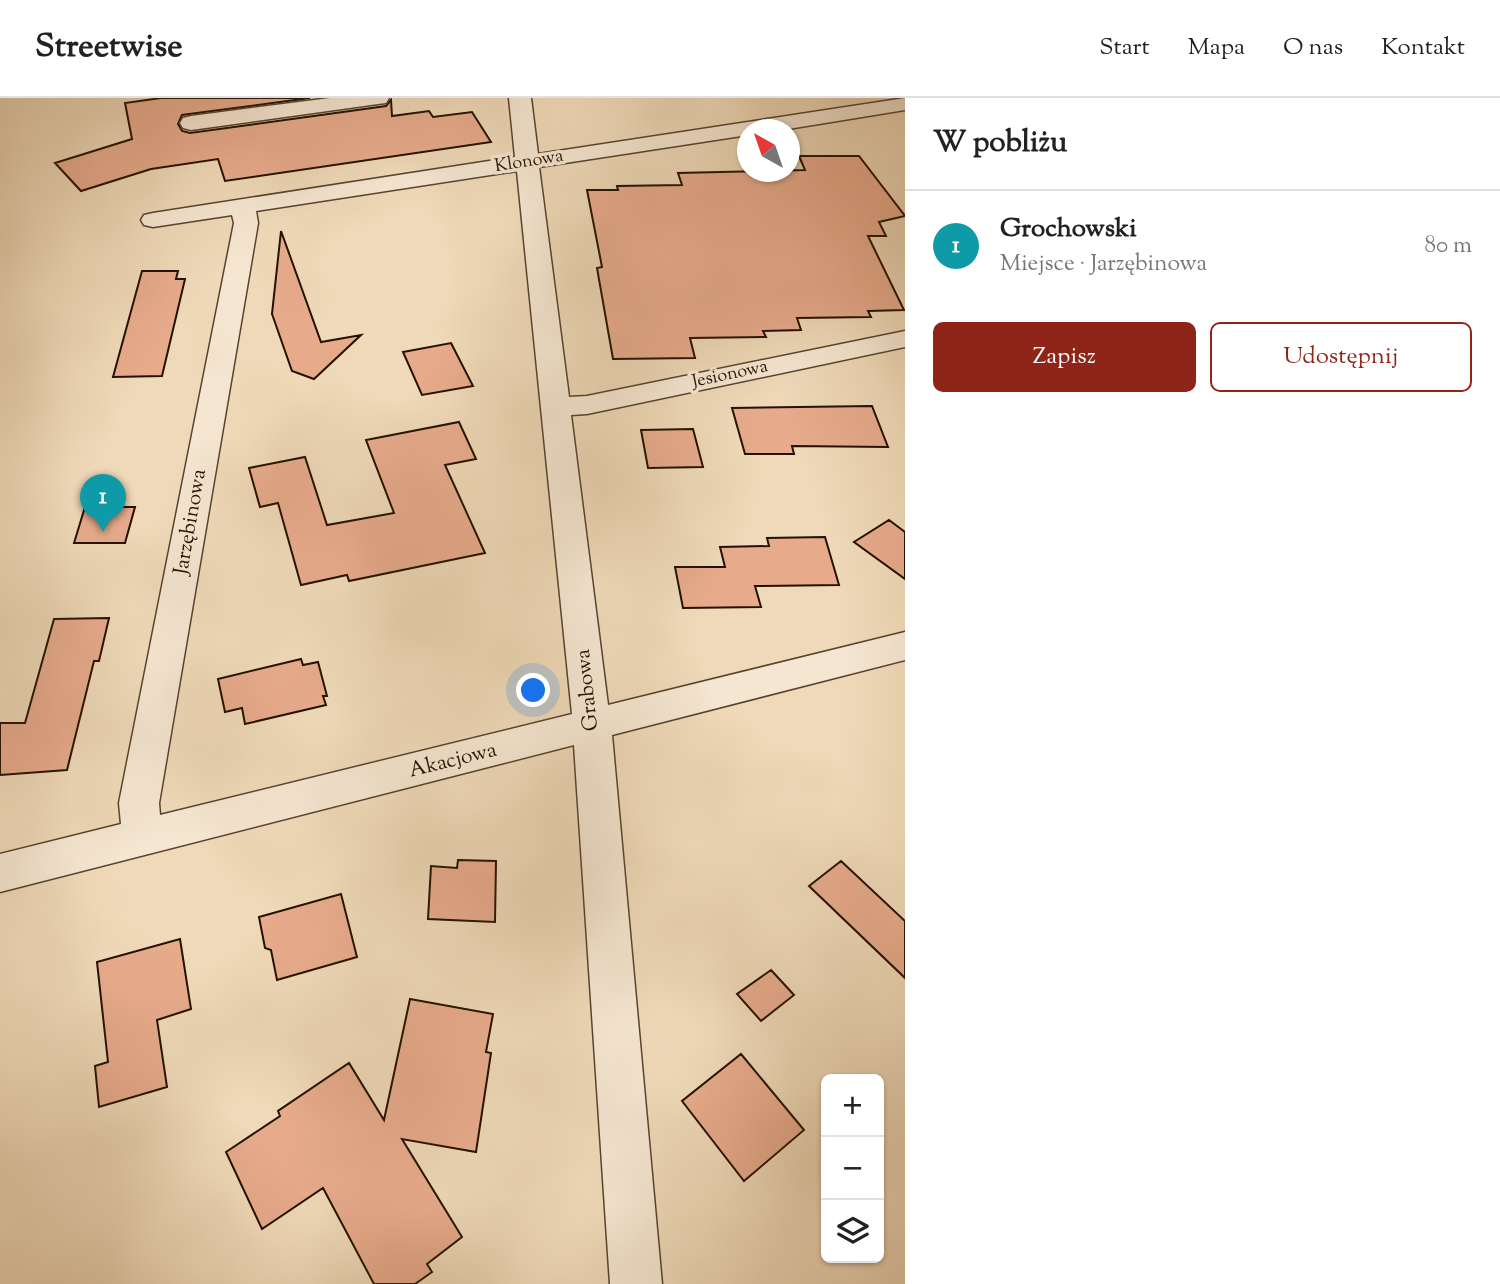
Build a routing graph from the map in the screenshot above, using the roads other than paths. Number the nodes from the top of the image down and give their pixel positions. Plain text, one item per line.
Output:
1 (378, 98) edge
2 (520, 98) edge
3 (905, 104) edge
4 (191, 123) dead end
5 (528, 163) junction
6 (243, 206) junction
7 (153, 220) dead end
8 (905, 339) edge
9 (555, 407) junction
10 (905, 646) edge
11 (592, 726) junction
12 (143, 838) junction
13 (0, 873) edge
14 (636, 1284) edge

1 - 4 street
2 - 5 street, Grabowa
3 - 5 street, Klonowa
5 - 6 street, Klonowa
5 - 9 street, Grabowa
6 - 7 street, Klonowa
6 - 12 street, Jarzębinowa
8 - 9 street, Jesionowa
9 - 11 street, Grabowa
10 - 11 street, Akacjowa
11 - 12 street, Akacjowa
11 - 14 street, Grabowa
12 - 13 street, Akacjowa

